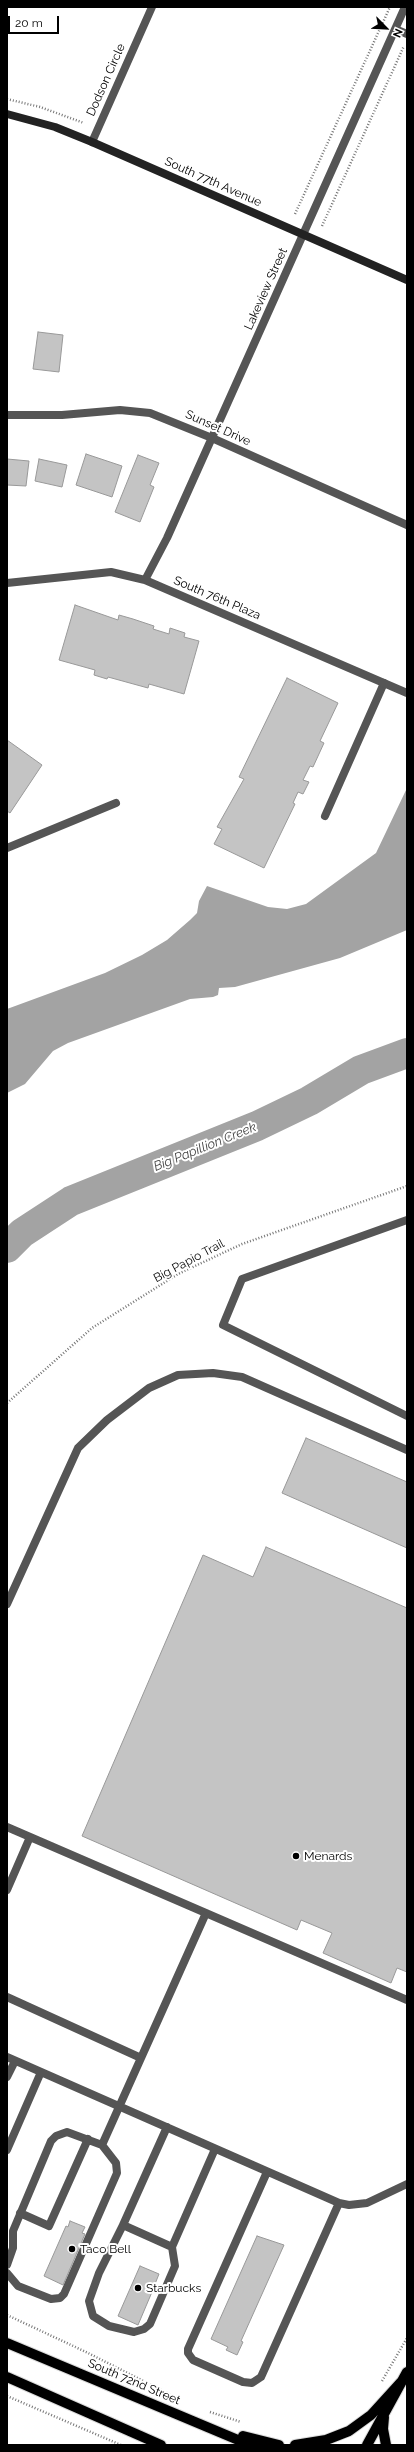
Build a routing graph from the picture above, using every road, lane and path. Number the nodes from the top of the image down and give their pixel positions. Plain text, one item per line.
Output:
1 (152, 7) edge
2 (390, 7) edge
3 (405, 7) edge
4 (395, 29) junction
5 (407, 34) edge
6 (404, 46) dead end
7 (7, 99) edge
8 (7, 114) edge
9 (84, 123) dead end
10 (92, 142) junction
11 (296, 214) dead end
12 (322, 226) dead end
13 (303, 234) junction
14 (407, 280) edge
15 (7, 415) edge
16 (212, 438) junction
17 (407, 525) edge
18 (145, 580) junction
19 (7, 583) edge
20 (384, 683) junction
21 (407, 693) edge
22 (116, 803) dead end
23 (325, 816) dead end
24 (7, 848) edge
25 (407, 1186) edge
26 (407, 1220) edge
27 (7, 1403) edge
28 (407, 1416) edge
29 (407, 1450) edge
30 (7, 1604) edge
31 (7, 1827) edge
32 (30, 1837) junction
33 (7, 1890) edge
34 (206, 1913) junction
35 (7, 1997) edge
36 (407, 2000) edge
37 (141, 2058) junction
38 (11, 2059) edge
39 (41, 2072) junction
40 (7, 2077) edge
41 (120, 2107) junction
42 (167, 2128) junction
43 (88, 2139) junction
44 (102, 2145) junction
45 (215, 2149) junction
46 (7, 2150) edge
47 (267, 2172) junction
48 (407, 2184) edge
49 (339, 2203) junction
50 (20, 2213) junction
51 (123, 2225) junction
52 (172, 2247) junction
53 (7, 2265) edge
54 (7, 2273) edge
55 (7, 2343) edge
56 (407, 2372) edge
57 (7, 2377) edge
58 (402, 2382) junction
59 (7, 2396) edge
60 (384, 2413) junction
61 (199, 2424) junction
62 (121, 2445) edge
63 (161, 2445) edge
64 (250, 2445) edge
65 (280, 2445) edge
66 (295, 2445) edge
67 (366, 2445) edge
68 (386, 2445) edge

1 - 10 street, Dodson Circle
2 - 11 path
3 - 4 street, Lakeview Street
4 - 5 street
4 - 13 street, Lakeview Street
6 - 12 path
7 - 9 path
8 - 10 street, South 77th Avenue
10 - 13 street, South 77th Avenue
13 - 14 street, South 77th Avenue
13 - 16 street, Lakeview Street
15 - 16 street, Sunset Drive
16 - 17 street, Sunset Drive
16 - 18 street, Lakeview Street
18 - 19 street, South 76th Plaza
18 - 20 street, South 76th Plaza
20 - 21 street, South 76th Plaza
20 - 23 street
22 - 24 street
25 - 27 path, Big Papio Trail
26 - 28 street
29 - 30 street
31 - 32 street
32 - 33 street
32 - 34 street
34 - 36 street
34 - 37 street
35 - 37 street
37 - 41 street
38 - 39 street
38 - 40 street
39 - 41 street
39 - 46 street
41 - 42 street
41 - 44 street
42 - 45 street
42 - 51 street
43 - 44 street
43 - 50 street
43 - 50 street
44 - 54 street
45 - 47 street
45 - 52 street
47 - 49 street
47 - 49 street
48 - 49 street
50 - 53 street
51 - 52 street
51 - 52 street
55 - 61 main road, South 72nd Street
56 - 58 main road
57 - 63 main road
58 - 60 main road
58 - 66 main road
59 - 62 path
60 - 67 main road
60 - 68 main road
61 - 64 main road, South 72nd Street
61 - 65 main road

